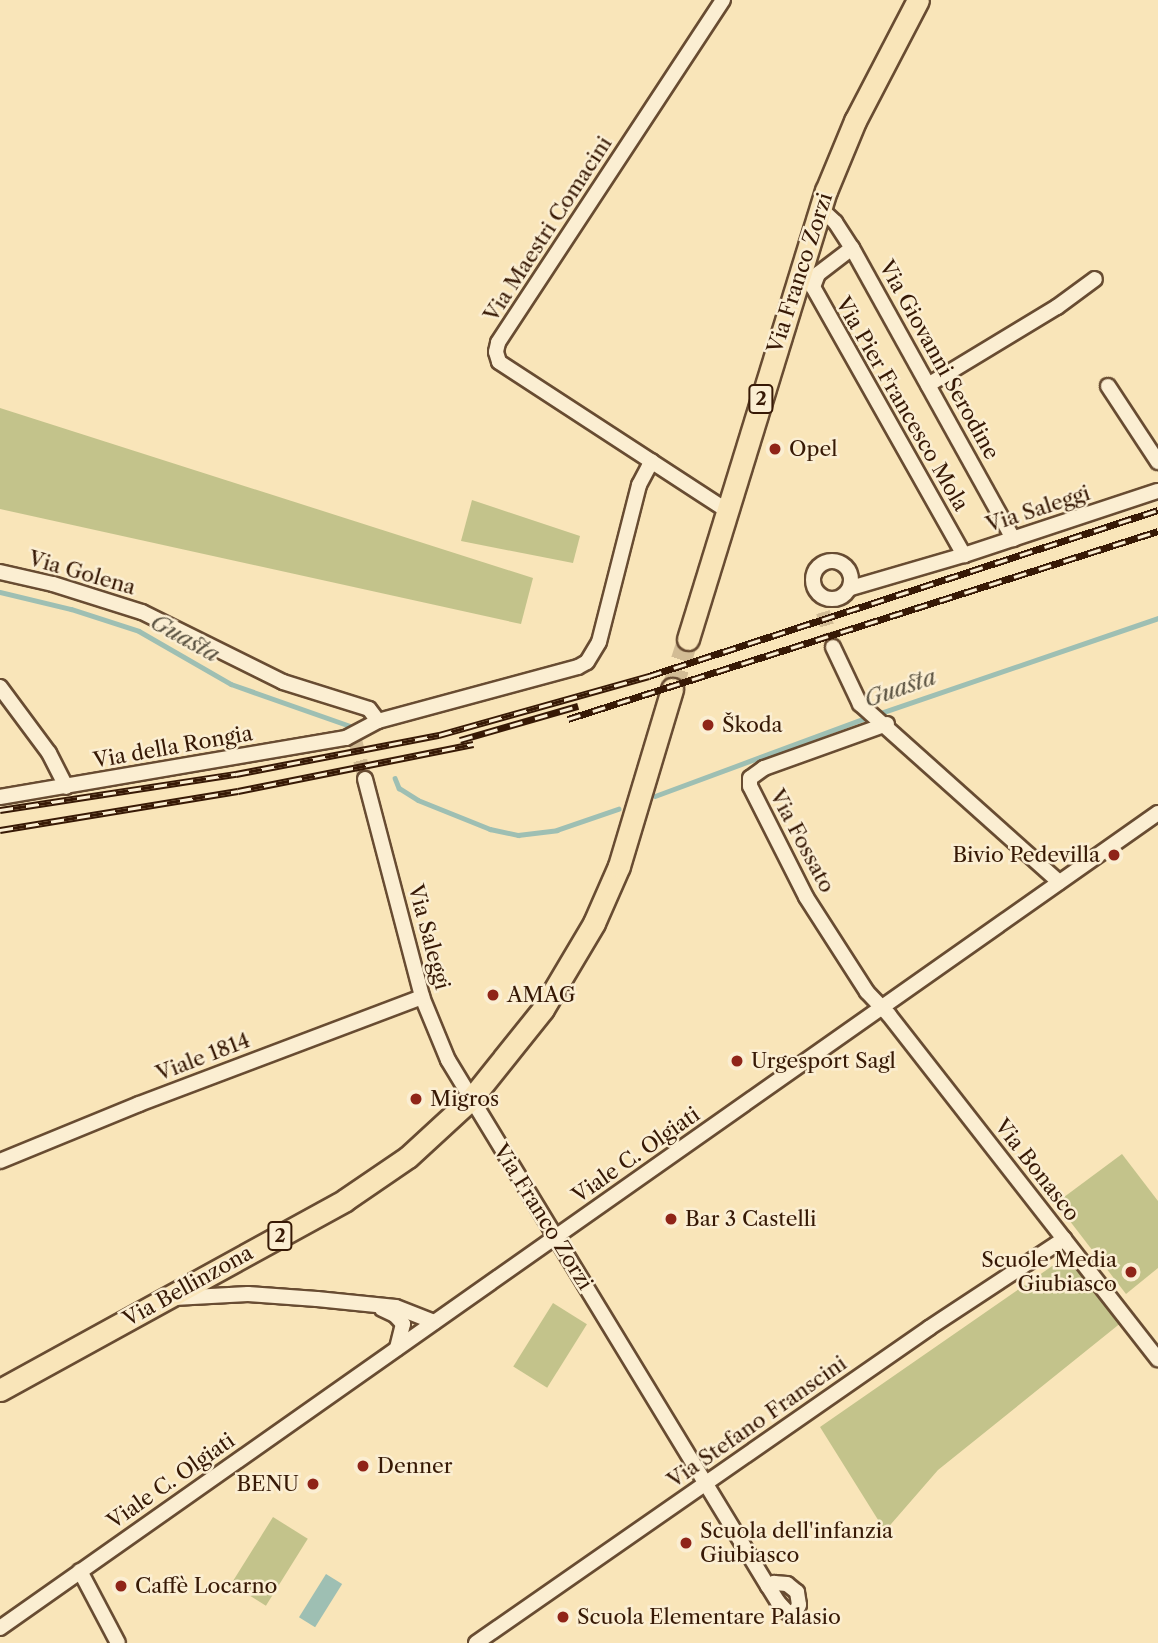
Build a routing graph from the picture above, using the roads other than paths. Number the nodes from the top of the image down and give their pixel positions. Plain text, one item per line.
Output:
1 (723, 0) edge
2 (918, 0) edge
3 (820, 208) junction
4 (852, 248) junction
5 (1095, 279) dead end
6 (928, 385) junction
7 (1108, 386) dead end
8 (652, 461) junction
9 (1158, 462) edge
10 (1158, 491) edge
11 (726, 510) junction
12 (1013, 539) junction
13 (964, 555) junction
14 (0, 572) edge
15 (851, 588) junction
16 (822, 596) junction
17 (823, 612) tunnel mouth
18 (688, 639) tunnel mouth
19 (833, 647) tunnel mouth
20 (0, 687) edge
21 (672, 689) tunnel mouth
22 (379, 721) junction
23 (883, 722) junction
24 (365, 779) tunnel mouth
25 (65, 787) junction
26 (0, 797) edge
27 (1158, 813) edge
28 (1059, 882) junction
29 (422, 997) junction
30 (881, 1007) junction
31 (471, 1100) junction
32 (0, 1161) edge
33 (556, 1236) junction
34 (1065, 1240) junction
35 (162, 1299) junction
36 (374, 1305) junction
37 (434, 1322) junction
38 (397, 1348) junction
39 (1158, 1359) edge
40 (0, 1390) edge
41 (706, 1482) junction
42 (80, 1572) junction
43 (768, 1586) dead end
44 (1, 1625) edge
45 (118, 1643) edge
46 (477, 1643) edge

1 - 8 street, Via Maestri Comacini
2 - 3 main road, Via Franco Zorzi / 2
3 - 4 street, Via Giovanni Serodine
3 - 11 main road, Via Franco Zorzi / 2
4 - 6 street, Via Giovanni Serodine
4 - 13 street, Via Pier Francesco Mola
5 - 6 street
6 - 12 street, Via Giovanni Serodine
7 - 9 street
8 - 11 street, Via Maestri Comacini
8 - 22 street
10 - 12 street, Via Saleggi
11 - 18 main road, Via Franco Zorzi / 2
12 - 13 street, Via Saleggi
13 - 15 street, Via Saleggi
14 - 22 street, Via Golena
15 - 16 street, Via Saleggi
15 - 16 street
16 - 17 street
19 - 23 street
20 - 25 street
21 - 31 main road, 2
22 - 25 street, Via della Rongia
23 - 28 street
23 - 30 street, Via Fossato
24 - 29 street, Via Saleggi
25 - 26 street, Via della Rongia
27 - 28 street, Viale C. Olgiati
28 - 30 street, Viale C. Olgiati
29 - 31 street, Via Saleggi
29 - 32 street, Viale 1814
30 - 33 street, Viale C. Olgiati
30 - 34 street, Via Bonasco
31 - 33 street, Via Franco Zorzi
31 - 35 main road, Via Bellinzona / 2
33 - 37 street, Viale C. Olgiati
33 - 41 street, Via Franco Zorzi
34 - 39 street, Via Bonasco
34 - 41 street, Via Stefano Franscini
35 - 36 street
35 - 40 main road, Via Bellinzona / 2
36 - 37 street
36 - 38 street
37 - 38 street, Viale C. Olgiati
38 - 42 street, Viale C. Olgiati
41 - 43 street, Via Franco Zorzi
41 - 46 street, Via Stefano Franscini
42 - 44 street, Viale C. Olgiati
42 - 45 street

